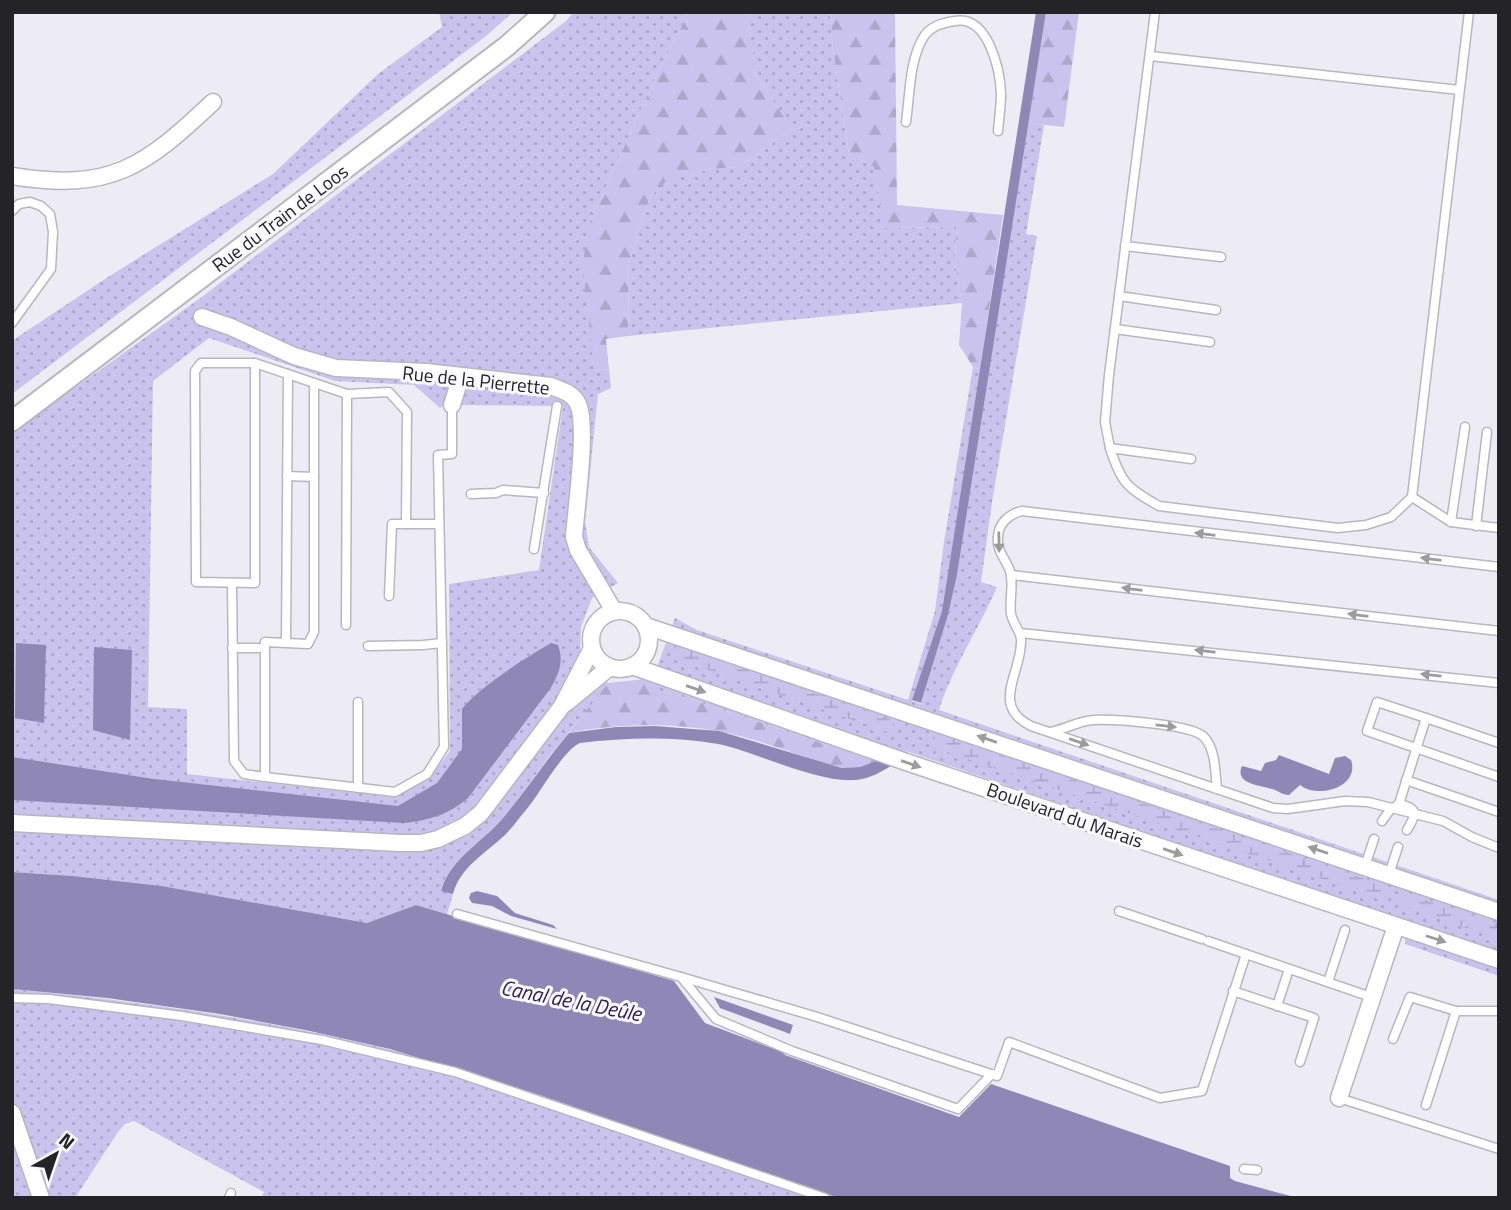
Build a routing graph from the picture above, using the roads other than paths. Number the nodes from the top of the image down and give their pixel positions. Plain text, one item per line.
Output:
1 (545, 12) edge
2 (1155, 12) edge
3 (1469, 12) edge
4 (960, 16) edge
5 (1150, 56) junction
6 (1459, 90) junction
7 (214, 102) dead end
8 (906, 122) dead end
9 (998, 131) dead end
10 (12, 176) edge
11 (14, 204) edge
12 (1125, 246) junction
13 (1221, 257) dead end
14 (1119, 296) junction
15 (1216, 310) dead end
16 (202, 317) dead end
17 (12, 321) edge
18 (1115, 329) junction
19 (1210, 342) dead end
20 (255, 363) junction
21 (288, 374) junction
22 (460, 376) junction
23 (314, 383) junction
24 (558, 388) junction
25 (347, 394) junction
26 (452, 405) joint
27 (557, 406) joint
28 (12, 421) edge
29 (1465, 427) dead end
30 (1487, 432) dead end
31 (1110, 448) junction
32 (1191, 459) dead end
33 (287, 476) junction
34 (314, 477) junction
35 (544, 493) junction
36 (471, 494) dead end
37 (1412, 497) junction
38 (1451, 522) junction
39 (406, 524) junction
40 (439, 524) junction
41 (1476, 526) junction
42 (1499, 528) edge
43 (534, 549) dead end
44 (1499, 567) edge
45 (1011, 575) junction
46 (232, 583) junction
47 (389, 596) dead end
48 (614, 611) junction
49 (346, 625) dead end
50 (646, 626) junction
51 (1499, 631) edge
52 (1020, 633) junction
53 (286, 642) junction
54 (442, 643) junction
55 (368, 646) dead end
56 (232, 648) junction
57 (264, 648) junction
58 (592, 648) junction
59 (632, 666) junction
60 (610, 667) junction
61 (1499, 682) edge
62 (358, 702) dead end
63 (562, 706) junction
64 (1426, 718) junction
65 (1051, 732) junction
66 (1499, 743) edge
67 (1417, 748) junction
68 (265, 777) junction
69 (1499, 777) edge
70 (1406, 780) junction
71 (358, 788) junction
72 (1217, 789) junction
73 (1396, 805) junction
74 (1499, 812) edge
75 (1415, 815) junction
76 (1382, 821) dead end
77 (12, 823) edge
78 (1408, 830) dead end
79 (1374, 839) dead end
80 (1398, 847) dead end
81 (1499, 848) edge
82 (1365, 866) junction
83 (1389, 874) junction
84 (1119, 911) dead end
85 (1499, 912) edge
86 (457, 914) dead end
87 (1396, 926) junction
88 (1345, 930) dead end
89 (1246, 954) junction
90 (1499, 960) edge
91 (1289, 969) junction
92 (681, 977) junction
93 (1328, 982) junction
94 (1233, 991) junction
95 (1371, 997) junction
96 (12, 998) edge
97 (1277, 1006) junction
98 (1456, 1011) junction
99 (1499, 1011) edge
100 (1393, 1039) dead end
101 (1300, 1062) dead end
102 (992, 1074) junction
103 (1339, 1098) joint
104 (1426, 1105) dead end
105 (12, 1114) edge
106 (1499, 1150) edge
107 (1244, 1169) dead end
108 (1257, 1170) dead end
109 (41, 1198) edge
110 (825, 1198) edge

1 - 28 street, Rue du Train de Loos
2 - 5 lane
3 - 6 lane
4 - 8 lane
4 - 9 lane
5 - 6 lane
5 - 12 lane
6 - 37 lane
7 - 10 street
11 - 17 lane
12 - 13 lane
12 - 14 lane
14 - 15 lane
14 - 18 lane
16 - 22 street, Rue de la Pierrette
18 - 19 lane
18 - 31 lane
20 - 21 lane
20 - 46 lane
20 - 46 lane
21 - 23 lane
21 - 33 lane
22 - 24 street, Rue de la Pierrette
22 - 26 street
23 - 25 lane
23 - 34 lane
24 - 27 street
24 - 48 street, Rue de la Pierrette
25 - 39 lane
25 - 49 lane
26 - 40 lane
27 - 35 lane
29 - 38 lane
30 - 41 lane
31 - 32 lane
31 - 37 lane
33 - 34 lane
33 - 53 lane
34 - 53 lane
35 - 36 lane
35 - 43 lane
37 - 38 lane
38 - 41 lane
39 - 40 lane
39 - 47 lane
40 - 54 lane
41 - 42 lane
44 -> 45 lane
51 -> 45 lane
45 - 52 lane
46 - 56 lane
48 - 50 street
48 - 58 street
50 - 59 street
82 -> 50 street
61 -> 52 lane
52 - 65 lane
53 - 57 lane
54 - 55 lane
54 - 71 lane
56 - 57 lane
56 - 68 lane
57 - 68 lane
58 - 60 street
58 - 63 street
59 - 60 street
59 -> 87 street, Boulevard du Marais
60 - 63 street
62 - 71 lane
63 - 77 street
64 - 66 lane
64 - 67 lane
64 - 67 lane
65 -> 72 lane
65 -> 72 lane
67 - 69 lane
67 - 70 lane
68 - 71 lane
70 - 73 lane
70 - 74 lane
72 - 73 lane
73 - 75 lane
73 - 76 lane
75 - 78 lane
75 - 81 lane
79 - 82 lane
80 - 83 lane
82 - 83 street
83 - 85 street
84 - 89 lane
86 - 92 lane
87 -> 90 street, Boulevard du Marais
87 - 95 street
88 - 93 lane
89 - 91 lane
89 - 94 lane
91 - 93 lane
91 - 97 lane
92 - 102 lane
92 - 102 lane
93 - 95 lane
94 - 97 lane
94 - 102 lane
95 - 103 street
96 - 110 lane
97 - 101 lane
98 - 99 lane
98 - 100 lane
98 - 104 lane
103 - 106 lane
105 - 109 street
107 - 108 lane

